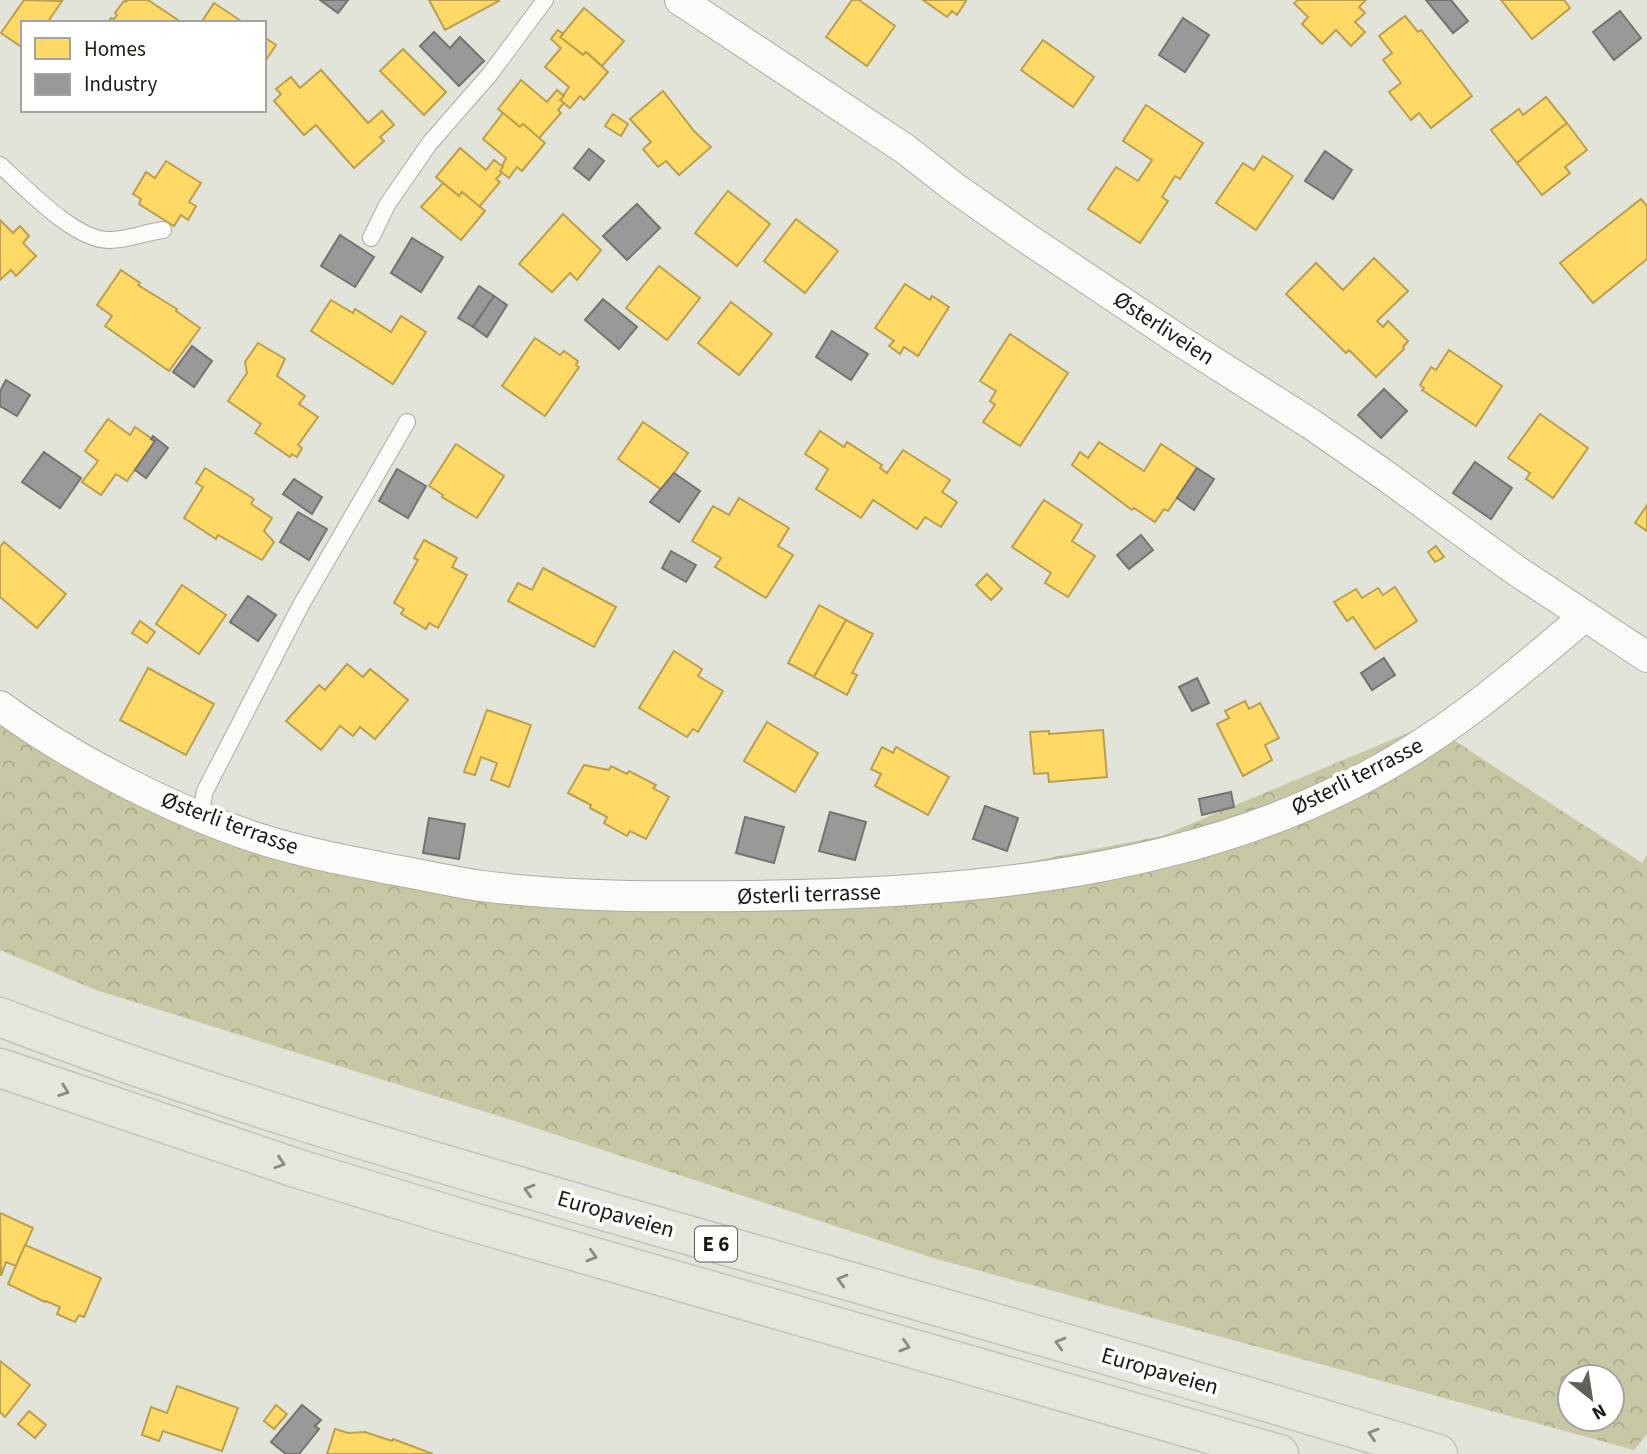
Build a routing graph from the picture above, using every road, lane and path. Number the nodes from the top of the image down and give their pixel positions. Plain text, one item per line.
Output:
1 (545, 0) edge
2 (680, 0) edge
3 (0, 166) edge
4 (163, 230) dead end
5 (371, 238) dead end
6 (407, 422) dead end
7 (1585, 615) junction
8 (1647, 657) edge
9 (0, 706) edge
10 (200, 816) junction
11 (0, 1017) edge
12 (0, 1068) edge
13 (1279, 1454) edge
14 (1438, 1454) edge

1 - 5 lane
2 - 7 street, Østerliveien
3 - 4 lane
6 - 10 lane
7 - 8 street, Østerliveien
7 - 10 street, Østerli terrasse
9 - 10 street, Østerli terrasse
14 -> 11 highway, Europaveien / E 6
12 -> 13 highway, Europaveien / E 6

